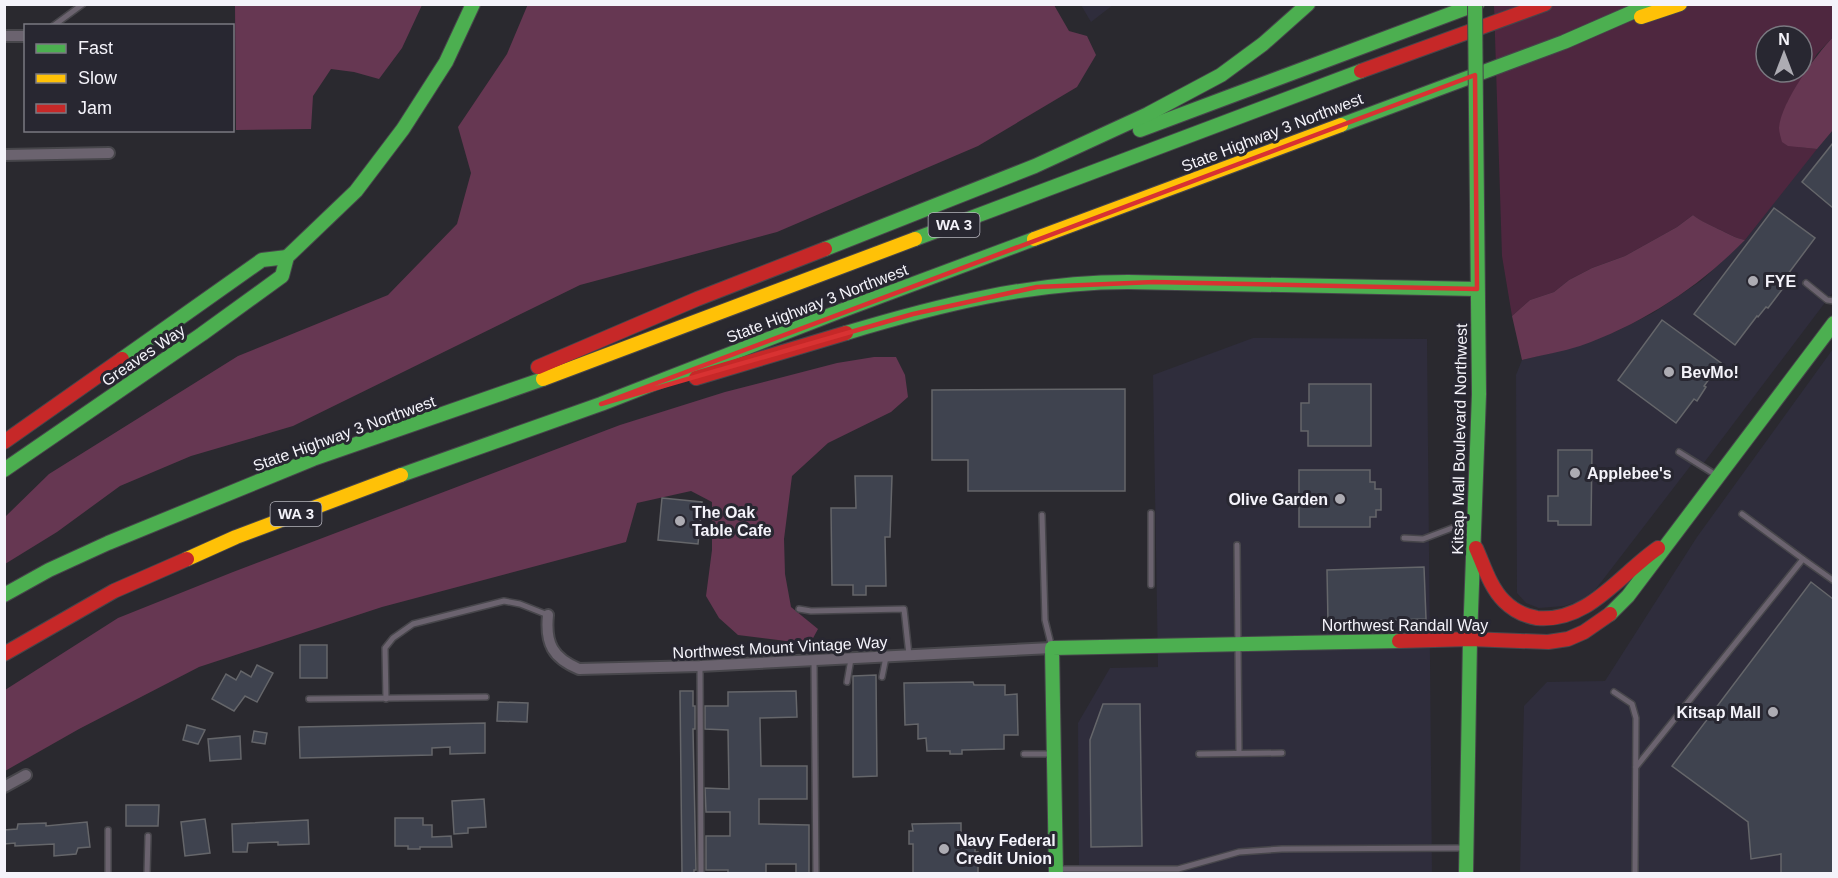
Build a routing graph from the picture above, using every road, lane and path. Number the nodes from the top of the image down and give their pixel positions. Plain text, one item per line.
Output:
1 (83, 4) edge
2 (473, 4) edge
3 (1308, 4) edge
4 (1476, 4) edge
5 (1545, 4) edge
6 (1651, 4) edge
7 (1680, 4) edge
8 (55, 24) edge
9 (4, 36) edge
10 (24, 36) edge
11 (1564, 42) junction
12 (109, 153) dead end
13 (4, 155) edge
14 (1035, 166) junction
15 (287, 257) junction
16 (1806, 283) dead end
17 (1477, 289) junction
18 (1833, 301) edge
19 (1833, 322) edge
20 (601, 404) junction
21 (362, 441) junction
22 (4, 442) edge
23 (1679, 452) dead end
24 (4, 470) edge
25 (1718, 476) junction
26 (1151, 513) dead end
27 (1742, 514) dead end
28 (1042, 515) dead end
29 (1475, 519) junction
30 (1404, 538) dead end
31 (1668, 542) junction
32 (1474, 544) junction
33 (1237, 545) dead end
34 (1803, 559) junction
35 (1833, 581) edge
36 (1151, 585) dead end
37 (4, 595) edge
38 (800, 609) dead end
39 (548, 615) joint
40 (1470, 639) junction
41 (1238, 643) junction
42 (1052, 648) junction
43 (4, 654) edge
44 (909, 656) junction
45 (886, 657) junction
46 (851, 659) junction
47 (814, 661) junction
48 (700, 666) junction
49 (882, 677) dead end
50 (847, 682) dead end
51 (1614, 692) dead end
52 (486, 697) dead end
53 (309, 699) dead end
54 (386, 699) junction
55 (1239, 753) junction
56 (1282, 753) dead end
57 (1024, 754) dead end
58 (1054, 754) junction
59 (1199, 754) dead end
60 (1636, 767) junction
61 (26, 776) dead end
62 (4, 787) edge
63 (108, 830) dead end
64 (148, 836) dead end
65 (1466, 848) junction
66 (1056, 871) edge
67 (108, 873) edge
68 (147, 873) edge
69 (701, 873) edge
70 (816, 873) edge
71 (1466, 873) edge
72 (1635, 873) edge

1 - 8 lane
2 - 15 main road, Greaves Way
3 - 14 main road
4 - 14 main road
4 - 17 main road, Kitsap Mall Boulevard Northwest, bridge
5 - 21 main road, State Highway 3 Northwest / WA 3
6 - 11 main road, State Highway 3 Northwest / WA 3
7 - 11 main road
9 - 10 street
11 - 20 main road, State Highway 3 Northwest / WA 3
12 - 13 street
14 - 21 main road
15 - 22 main road, Greaves Way
15 - 24 main road, Greaves Way
16 - 18 lane
17 - 20 main road
17 - 29 main road, Kitsap Mall Boulevard Northwest
19 - 25 main road, Northwest Randall Way
20 - 43 main road, State Highway 3 Northwest / WA 3
21 - 37 main road, State Highway 3 Northwest / WA 3
23 - 25 lane
25 - 31 main road, Northwest Randall Way
26 - 36 lane
27 - 34 lane
28 - 42 lane
29 - 30 lane
29 - 32 main road, Kitsap Mall Boulevard Northwest
31 - 32 main road
31 - 40 main road, Northwest Randall Way
32 - 40 main road, Kitsap Mall Boulevard Northwest
33 - 41 lane
34 - 35 lane
34 - 60 lane
38 - 44 lane
39 - 48 street, Northwest Mount Vintage Way
39 - 54 lane
40 - 41 main road, Northwest Randall Way
40 - 65 main road, Kitsap Mall Boulevard Northwest
41 - 42 main road, Northwest Randall Way
41 - 55 lane
42 - 44 street, Northwest Mount Vintage Way
42 - 58 main road
44 - 45 street, Northwest Mount Vintage Way
45 - 46 street, Northwest Mount Vintage Way
45 - 49 lane
46 - 47 street, Northwest Mount Vintage Way
46 - 50 lane
47 - 48 street, Northwest Mount Vintage Way
47 - 70 lane
48 - 69 lane
51 - 60 lane
52 - 54 lane
53 - 54 lane
55 - 56 lane
55 - 59 lane
57 - 58 lane
58 - 66 main road
60 - 72 lane
61 - 62 street
63 - 67 lane
64 - 68 lane
65 - 66 lane
65 - 71 main road, Kitsap Mall Boulevard Northwest

